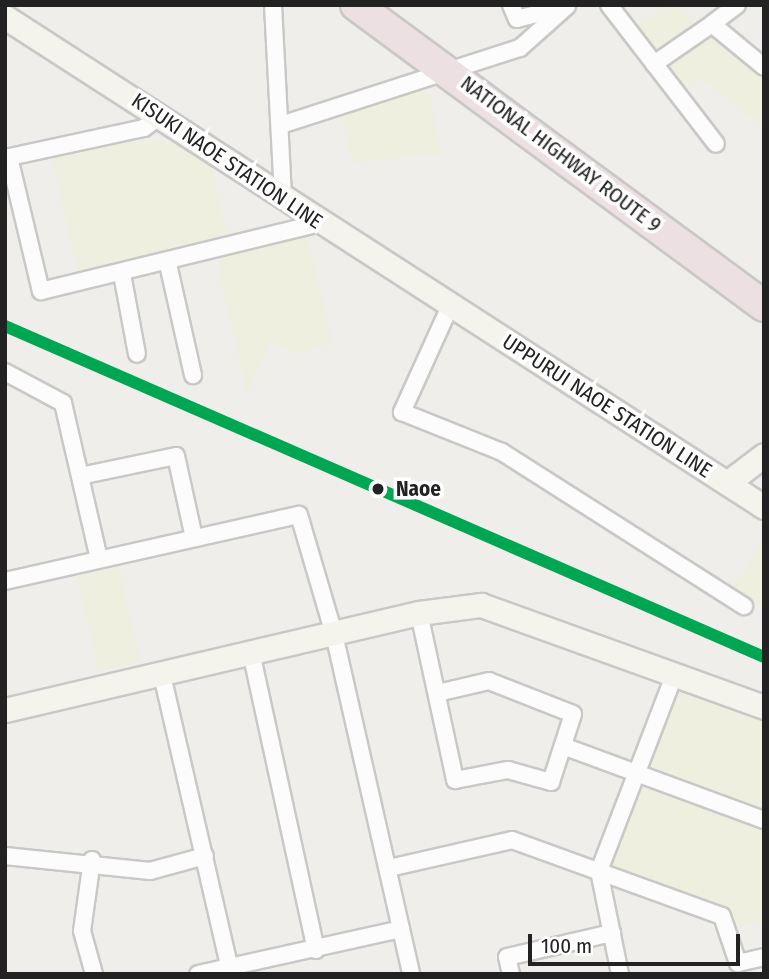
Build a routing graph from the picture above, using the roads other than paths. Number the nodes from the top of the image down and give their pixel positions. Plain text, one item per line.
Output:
1 (273, 5) edge
2 (356, 5) edge
3 (511, 5) edge
4 (567, 5) edge
5 (609, 5) edge
6 (737, 5) edge
7 (5, 17) edge
8 (712, 24) junction
9 (654, 64) junction
10 (764, 67) edge
11 (450, 70) junction
12 (160, 116) junction
13 (281, 125) junction
14 (716, 144) dead end
15 (7, 158) edge
16 (283, 199) junction
17 (319, 223) junction
18 (168, 264) junction
19 (122, 274) junction
20 (451, 304) junction
21 (764, 306) edge
22 (137, 354) dead end
23 (5, 372) edge
24 (193, 375) dead end
25 (764, 455) edge
26 (80, 476) junction
27 (727, 483) junction
28 (764, 507) edge
29 (194, 538) junction
30 (99, 559) junction
31 (5, 581) edge
32 (744, 606) dead end
33 (419, 613) junction
34 (334, 634) junction
35 (251, 652) junction
36 (675, 673) junction
37 (162, 675) junction
38 (437, 693) junction
39 (764, 707) edge
40 (5, 710) edge
41 (563, 746) junction
42 (636, 772) junction
43 (764, 820) edge
44 (5, 856) edge
45 (205, 856) junction
46 (92, 860) junction
47 (389, 868) junction
48 (599, 871) junction
49 (401, 929) junction
50 (611, 933) junction
51 (316, 950) junction
52 (764, 957) edge
53 (739, 968) edge
54 (230, 970) edge
55 (94, 974) edge
56 (198, 974) edge
57 (411, 974) edge
58 (511, 974) edge
59 (620, 974) edge

1 - 13 street
2 - 11 highway, NATIONAL HIGHWAY ROUTE 9
3 - 4 street
4 - 11 street
5 - 9 street
6 - 8 street
7 - 12 main road, KISUKI NAOE STATION LINE
8 - 9 street
8 - 10 street
9 - 14 street
11 - 13 street
11 - 21 highway, NATIONAL HIGHWAY ROUTE 9
12 - 15 street
12 - 16 main road, KISUKI NAOE STATION LINE
13 - 16 street
15 - 19 street
16 - 17 main road, KISUKI NAOE STATION LINE
17 - 18 street
17 - 20 main road, KISUKI NAOE STATION LINE
18 - 19 street
18 - 24 street
19 - 22 street
20 - 27 main road, UPPURUI NAOE STATION LINE
20 - 32 street
23 - 26 street
25 - 27 main road
26 - 29 street
26 - 30 street
27 - 28 main road, UPPURUI NAOE STATION LINE
29 - 30 street
29 - 34 street
30 - 31 street
33 - 34 main road
33 - 36 main road
33 - 38 street
34 - 35 main road
34 - 47 street
35 - 37 main road
35 - 51 street
36 - 39 main road
36 - 42 street
37 - 40 main road
37 - 45 street
38 - 41 street
38 - 41 street
41 - 42 street
42 - 43 street
42 - 48 street
44 - 46 street
45 - 46 street
45 - 54 street
46 - 55 street
47 - 48 street
47 - 49 street
48 - 50 street
48 - 53 street
49 - 51 street
49 - 57 street
50 - 58 street
50 - 59 street
51 - 54 street
52 - 53 street
54 - 56 street

